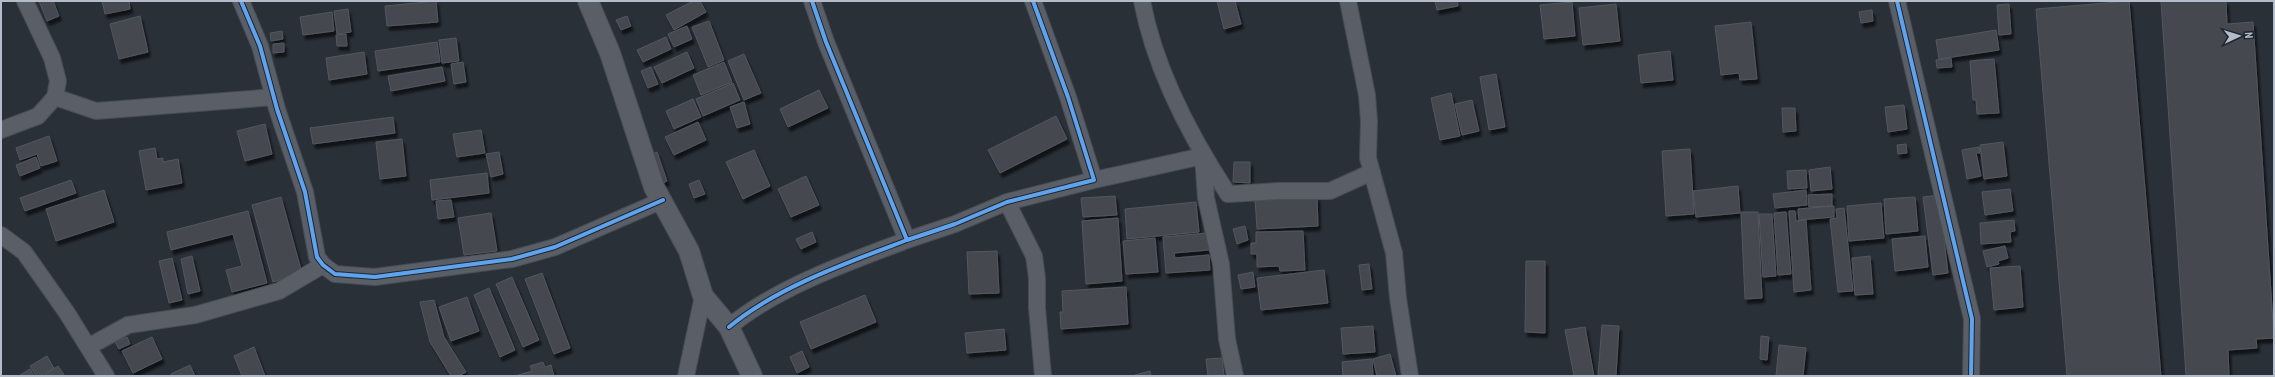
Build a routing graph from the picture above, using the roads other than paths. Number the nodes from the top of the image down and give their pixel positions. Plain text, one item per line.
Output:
1 (25, 1) edge
2 (242, 1) edge
3 (588, 1) edge
4 (812, 1) edge
5 (1033, 1) edge
6 (1142, 1) edge
7 (1348, 1) edge
8 (1897, 1) edge
9 (55, 97) junction
10 (274, 97) junction
11 (1, 130) edge
12 (1203, 156) junction
13 (1372, 172) junction
14 (1094, 180) junction
15 (663, 200) junction
16 (1006, 202) junction
17 (1, 235) edge
18 (907, 240) junction
19 (323, 265) junction
20 (703, 296) junction
21 (729, 327) junction
22 (88, 347) junction
23 (106, 376) edge
24 (686, 376) edge
25 (752, 376) edge
26 (1043, 376) edge
27 (1235, 376) edge
28 (1410, 376) edge
29 (1971, 376) edge

1 - 9 street
2 - 10 street
3 - 15 street
4 - 18 street
5 - 14 street
6 - 12 street
7 - 13 street
8 - 29 street
9 - 10 street
9 - 11 street
10 - 19 street
12 - 13 street
12 - 14 street
12 - 27 street
13 - 28 street
14 - 16 street
15 - 19 street
15 - 20 street
16 - 18 street
16 - 26 street
17 - 22 street
18 - 21 street
19 - 22 street
20 - 21 street
20 - 24 street
21 - 25 street
22 - 23 street

